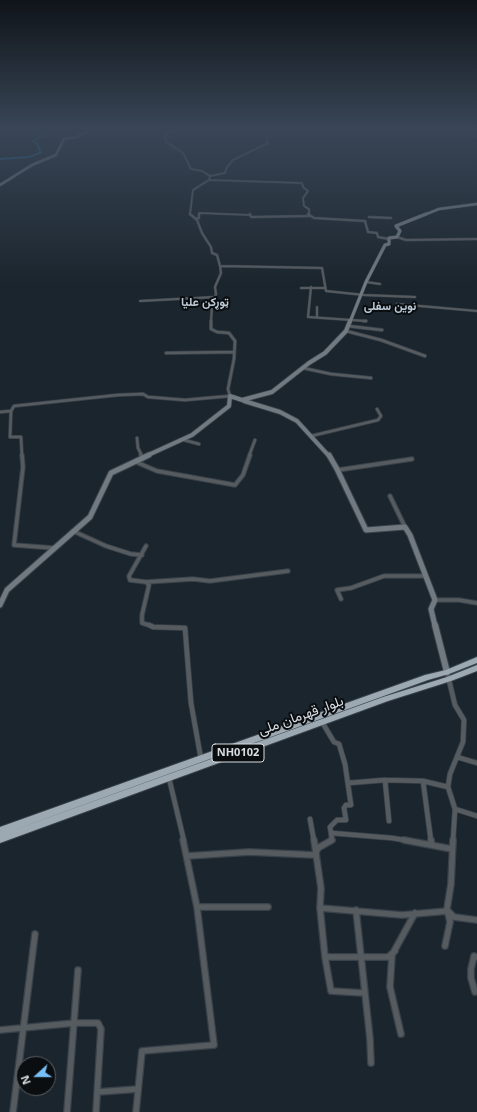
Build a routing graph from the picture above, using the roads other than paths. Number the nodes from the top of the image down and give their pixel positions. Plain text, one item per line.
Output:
1 (206, 182) edge
2 (268, 182) edge
3 (477, 204) edge
4 (310, 216) junction
5 (369, 217) dead end
6 (391, 218) dead end
7 (196, 219) junction
8 (397, 237) junction
9 (389, 239) junction
10 (477, 239) edge
11 (220, 266) junction
12 (366, 282) junction
13 (380, 284) dead end
14 (311, 287) junction
15 (301, 288) dead end
16 (324, 288) junction
17 (412, 291) dead end
18 (362, 294) junction
19 (215, 297) junction
20 (406, 297) junction
21 (140, 301) dead end
22 (396, 304) dead end
23 (405, 304) junction
24 (317, 307) dead end
25 (477, 311) edge
26 (317, 317) junction
27 (351, 319) junction
28 (366, 321) dead end
29 (348, 326) junction
30 (364, 328) junction
31 (382, 330) dead end
32 (346, 331) junction
33 (362, 335) junction
34 (234, 352) junction
35 (166, 354) dead end
36 (425, 356) dead end
37 (304, 368) junction
38 (371, 378) dead end
39 (230, 396) junction
40 (242, 400) junction
41 (377, 409) dead end
42 (11, 411) junction
43 (0, 412) edge
44 (311, 436) junction
45 (137, 438) dead end
46 (184, 440) junction
47 (255, 440) dead end
48 (199, 444) dead end
49 (143, 459) junction
50 (412, 459) dead end
51 (136, 462) junction
52 (338, 470) junction
53 (390, 496) dead end
54 (405, 526) junction
55 (74, 531) junction
56 (146, 546) dead end
57 (54, 548) junction
58 (142, 555) junction
59 (288, 571) dead end
60 (426, 576) junction
61 (146, 582) junction
62 (341, 599) dead end
63 (435, 600) junction
64 (477, 603) edge
65 (0, 605) edge
66 (477, 660) edge
67 (477, 668) edge
68 (448, 676) junction
69 (322, 722) junction
70 (457, 757) junction
71 (201, 759) junction
72 (477, 763) edge
73 (169, 778) junction
74 (385, 780) junction
75 (423, 782) junction
76 (348, 783) junction
77 (448, 787) junction
78 (455, 810) junction
79 (477, 816) edge
80 (310, 819) dead end
81 (389, 821) dead end
82 (0, 831) edge
83 (331, 833) junction
84 (0, 839) edge
85 (432, 845) junction
86 (452, 849) junction
87 (315, 855) junction
88 (187, 856) junction
89 (197, 907) junction
90 (268, 907) dead end
91 (320, 908) junction
92 (356, 910) junction
93 (448, 911) junction
94 (415, 914) junction
95 (477, 920) edge
96 (35, 934) dead end
97 (445, 946) dead end
98 (395, 951) junction
99 (360, 956) junction
100 (325, 957) junction
101 (477, 957) edge
102 (78, 970) dead end
103 (475, 992) dead end
104 (364, 993) junction
105 (75, 1023) junction
106 (23, 1028) junction
107 (0, 1030) edge
108 (402, 1034) dead end
109 (370, 1063) dead end
110 (138, 1089) junction
111 (98, 1092) junction
112 (13, 1112) edge
113 (67, 1112) edge
114 (96, 1112) edge
115 (136, 1112) edge

1 - 7 street
2 - 4 street
3 - 8 street
4 - 7 street
4 - 9 street
5 - 6 street
7 - 11 street
8 - 9 street
8 - 10 street
9 - 12 street
11 - 16 street
11 - 19 street
12 - 13 street
12 - 18 street
14 - 15 street
14 - 16 street
14 - 26 street
16 - 18 street
17 - 20 street
18 - 20 street
18 - 27 street
19 - 21 street
19 - 34 street
20 - 23 street
22 - 23 street
23 - 25 street
24 - 26 street
26 - 27 street
27 - 28 street
27 - 29 street
29 - 30 street
29 - 32 street
30 - 31 street
30 - 33 street
32 - 33 street
32 - 37 street
33 - 36 street
34 - 35 street
34 - 39 street
37 - 38 street
37 - 40 street
39 - 40 street
39 - 42 street
39 - 46 street
40 - 44 street
41 - 44 street
42 - 43 street
42 - 57 street
44 - 52 street
45 - 49 street
46 - 48 street
46 - 49 street
47 - 51 street
49 - 51 street
50 - 52 street
51 - 55 street
52 - 54 street
53 - 54 street
54 - 60 street
55 - 57 street
55 - 58 street
56 - 58 street
57 - 65 street
58 - 61 street
59 - 61 street
60 - 62 street
60 - 63 street
61 - 71 street
63 - 64 street
63 - 68 street
66 - 68 highway, بلوار قهرمان ملی / NH0102
67 - 68 highway, بلوار قهرمان ملی / NH0102
68 - 69 highway, بلوار قهرمان ملی / NH0102
68 - 70 street
68 - 71 highway, بلوار قهرمان ملی / NH0102
69 - 73 highway, بلوار قهرمان ملی / NH0102
69 - 76 street
70 - 72 street
70 - 77 street
71 - 82 highway, بلوار قهرمان ملی / NH0102
73 - 84 highway, بلوار قهرمان ملی / NH0102
73 - 88 street
74 - 75 street
74 - 76 street
74 - 81 street
75 - 77 street
75 - 85 street
76 - 83 street
77 - 78 street
78 - 79 street
78 - 86 street
80 - 87 street
83 - 85 street
83 - 87 street
85 - 86 street
86 - 93 street
87 - 88 street
87 - 91 street
88 - 89 street
89 - 90 street
89 - 110 street
91 - 92 street
91 - 100 street
92 - 94 street
92 - 99 street
93 - 94 street
93 - 95 street
93 - 97 street
94 - 98 street
96 - 106 street
98 - 99 street
98 - 108 street
99 - 100 street
99 - 104 street
100 - 104 street
101 - 103 street
102 - 105 street
104 - 109 street
105 - 106 street
105 - 111 street
105 - 113 street
106 - 107 street
106 - 112 street
110 - 111 street
110 - 115 street
111 - 114 street

